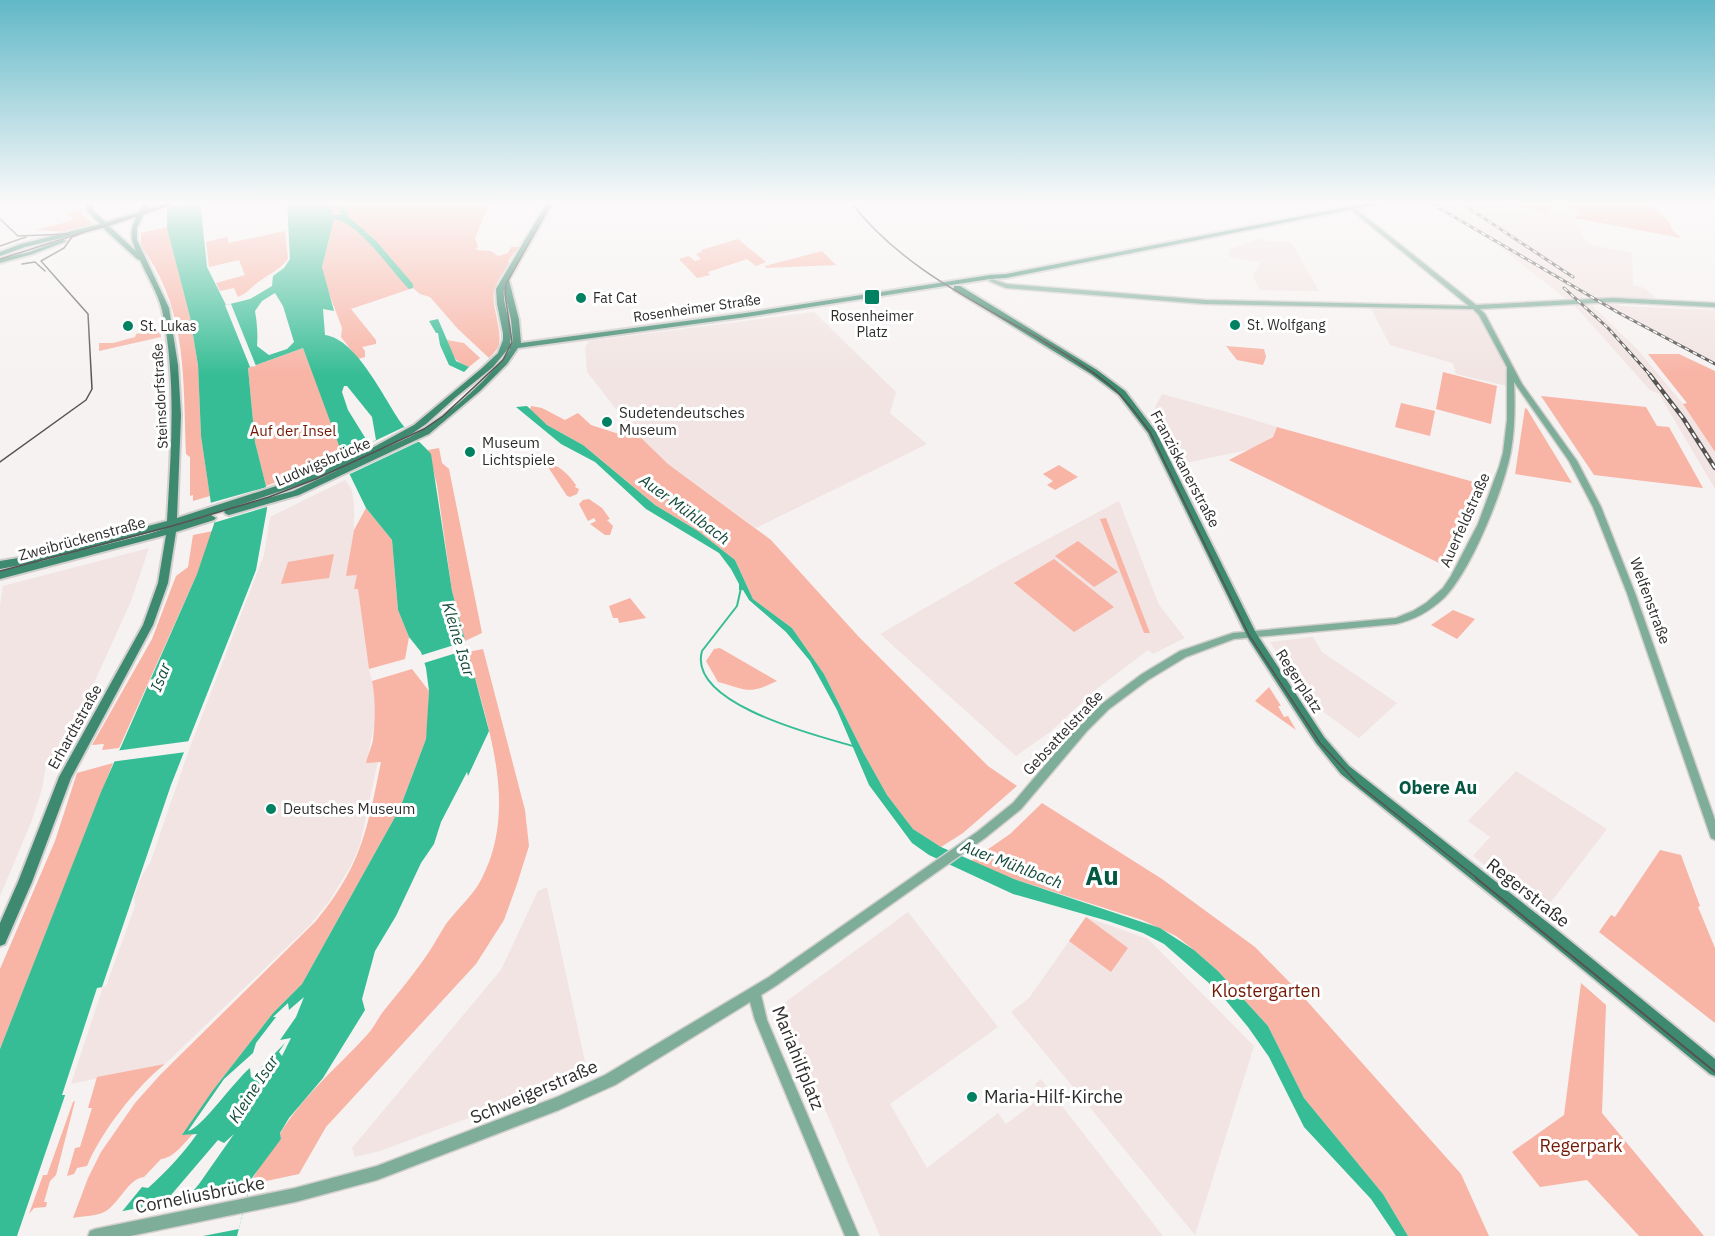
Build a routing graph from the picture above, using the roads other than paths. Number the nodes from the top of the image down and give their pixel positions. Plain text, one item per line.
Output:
1 (140, 259) edge
2 (143, 259) edge
3 (519, 259) edge
4 (1094, 259) edge
5 (1414, 259) edge
6 (146, 264) junction
7 (1006, 276) junction
8 (992, 281) junction
9 (506, 282) junction
10 (948, 289) joint
11 (960, 290) junction
12 (1715, 305) edge
13 (1474, 307) junction
14 (505, 347) junction
15 (516, 347) junction
16 (527, 350) junction
17 (1510, 366) junction
18 (495, 372) junction
19 (1526, 391) junction
20 (1512, 411) junction
21 (412, 434) junction
22 (172, 526) junction
23 (0, 566) edge
24 (0, 576) edge
25 (1408, 618) joint
26 (1252, 635) junction
27 (1322, 743) joint
28 (1715, 835) edge
29 (901, 890) joint
30 (0, 939) edge
31 (754, 993) junction
32 (1715, 1070) edge
33 (313, 1190) joint
34 (95, 1236) edge
35 (852, 1236) edge

1 - 6 main road, Steinsdorfstraße
2 - 6 main road, Steinsdorfstraße
3 - 9 main road
4 - 7 main road, Rosenheimer Straße
5 - 13 street, Auerfeldstraße
6 - 22 main road, Steinsdorfstraße
7 - 8 main road
7 - 15 main road, Rosenheimer Straße
8 - 11 main road
8 - 13 street
9 - 14 main road
9 - 15 main road
10 - 11 main road, Franziskanerstraße
10 - 16 main road, Rosenheimer Straße
11 - 26 main road, Franziskanerstraße
12 - 13 street
13 - 17 street, Auerfeldstraße
14 - 15 main road, Rosenheimer Straße
14 - 21 main road
15 - 16 main road, Rosenheimer Straße
15 - 18 main road
16 - 18 main road
17 - 19 street, Auerfeldstraße
17 - 20 street, Auerfeldstraße
18 - 21 main road
19 - 20 street, Auerfeldstraße
19 - 28 street, Welfenstraße
20 - 25 street, Auerfeldstraße
21 - 22 main road, Ludwigsbrücke
22 - 23 main road, Zweibrückenstraße
22 - 24 main road, Zweibrückenstraße
22 - 30 main road, Erhardtstraße
25 - 26 street, Gebsattelstraße
26 - 27 main road, Regerplatz
26 - 29 street, Gebsattelstraße
27 - 32 main road, Regerstraße
29 - 31 street, Mariahilfplatz
31 - 33 street, Schweigerstraße
31 - 35 street, Mariahilfplatz
33 - 34 street, Corneliusbrücke

